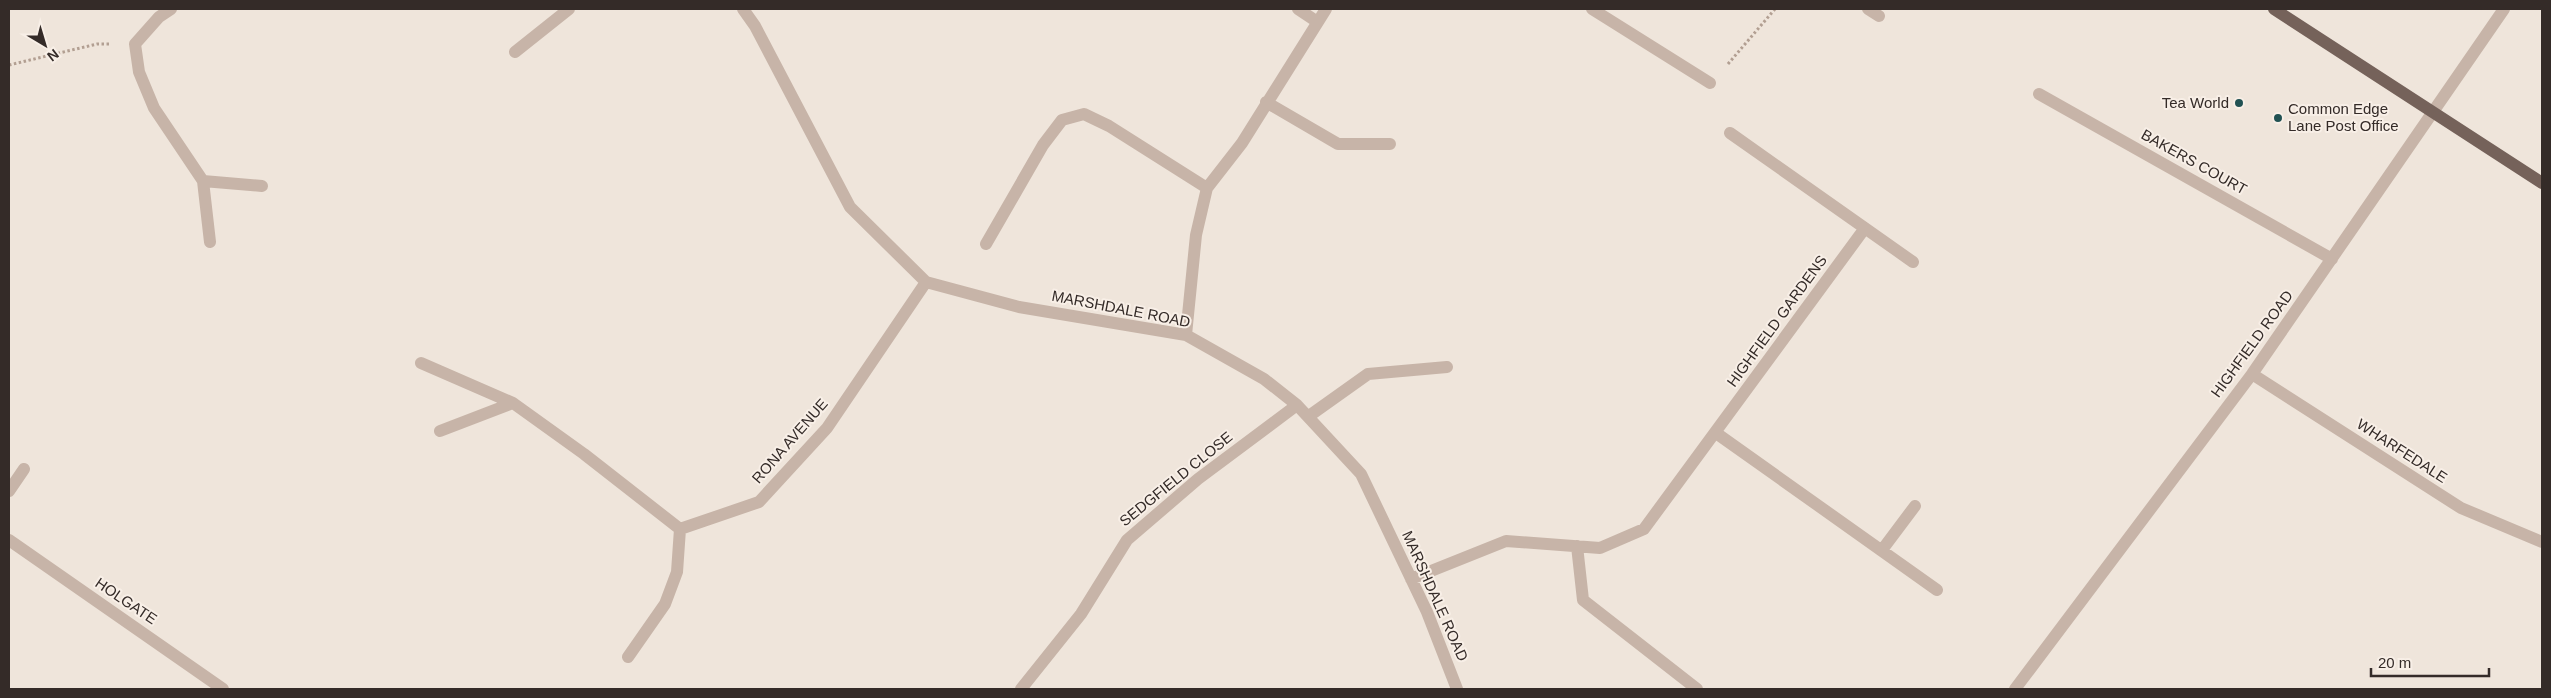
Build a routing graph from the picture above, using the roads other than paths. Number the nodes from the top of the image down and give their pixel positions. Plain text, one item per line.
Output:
1 (171, 9) edge
2 (569, 9) edge
3 (743, 9) edge
4 (1298, 9) edge
5 (1326, 9) edge
6 (1592, 9) edge
7 (1868, 9) edge
8 (2274, 9) edge
9 (2504, 9) edge
10 (1879, 16) dead end
11 (1316, 20) junction
12 (515, 52) dead end
13 (1710, 83) road end
14 (2039, 94) dead end
15 (1266, 102) junction
16 (2432, 112) junction
17 (1730, 134) dead end
18 (1390, 144) dead end
19 (203, 181) junction
20 (2542, 183) edge
21 (262, 186) dead end
22 (1207, 188) junction
23 (1865, 228) junction
24 (210, 242) dead end
25 (986, 244) dead end
26 (2332, 258) junction
27 (1913, 262) dead end
28 (926, 282) junction
29 (1186, 335) junction
30 (421, 363) dead end
31 (1447, 367) dead end
32 (2252, 374) junction
33 (514, 402) junction
34 (1297, 405) junction
35 (1309, 416) junction
36 (440, 431) dead end
37 (1716, 434) junction
38 (24, 469) dead end
39 (9, 491) edge
40 (1915, 506) dead end
41 (680, 529) junction
42 (9, 540) edge
43 (2542, 542) edge
44 (1576, 546) junction
45 (1882, 550) junction
46 (1411, 579) junction
47 (1937, 590) dead end
48 (628, 657) dead end
49 (223, 689) edge
50 (1021, 689) edge
51 (1457, 689) edge
52 (1697, 689) edge
53 (2015, 689) edge

1 - 19 street
2 - 12 street
3 - 28 street, MARSHDALE ROAD
4 - 11 street
5 - 11 street
6 - 13 street
7 - 10 street
8 - 16 main road
9 - 16 street, HIGHFIELD ROAD
11 - 15 street
14 - 26 street, BAKERS COURT
15 - 18 street
15 - 22 street
16 - 20 main road
16 - 26 street, HIGHFIELD ROAD
17 - 23 street
19 - 21 street
19 - 24 street
22 - 25 street
22 - 29 street
23 - 27 street
23 - 37 street, HIGHFIELD GARDENS
26 - 32 street, HIGHFIELD ROAD
28 - 29 street, MARSHDALE ROAD
28 - 41 street, RONA AVENUE
29 - 34 street, MARSHDALE ROAD
30 - 33 street
31 - 35 street
32 - 43 street, WHARFEDALE
32 - 53 street, HIGHFIELD ROAD
33 - 36 street
33 - 41 street
34 - 35 street, MARSHDALE ROAD
34 - 50 street, SEDGFIELD CLOSE
35 - 46 street, MARSHDALE ROAD
37 - 44 street, HIGHFIELD GARDENS
37 - 45 street
38 - 39 street
40 - 45 street
41 - 48 street
42 - 49 street, HOLGATE
44 - 46 street, HIGHFIELD GARDENS
44 - 52 street
45 - 47 street
46 - 51 street, MARSHDALE ROAD

